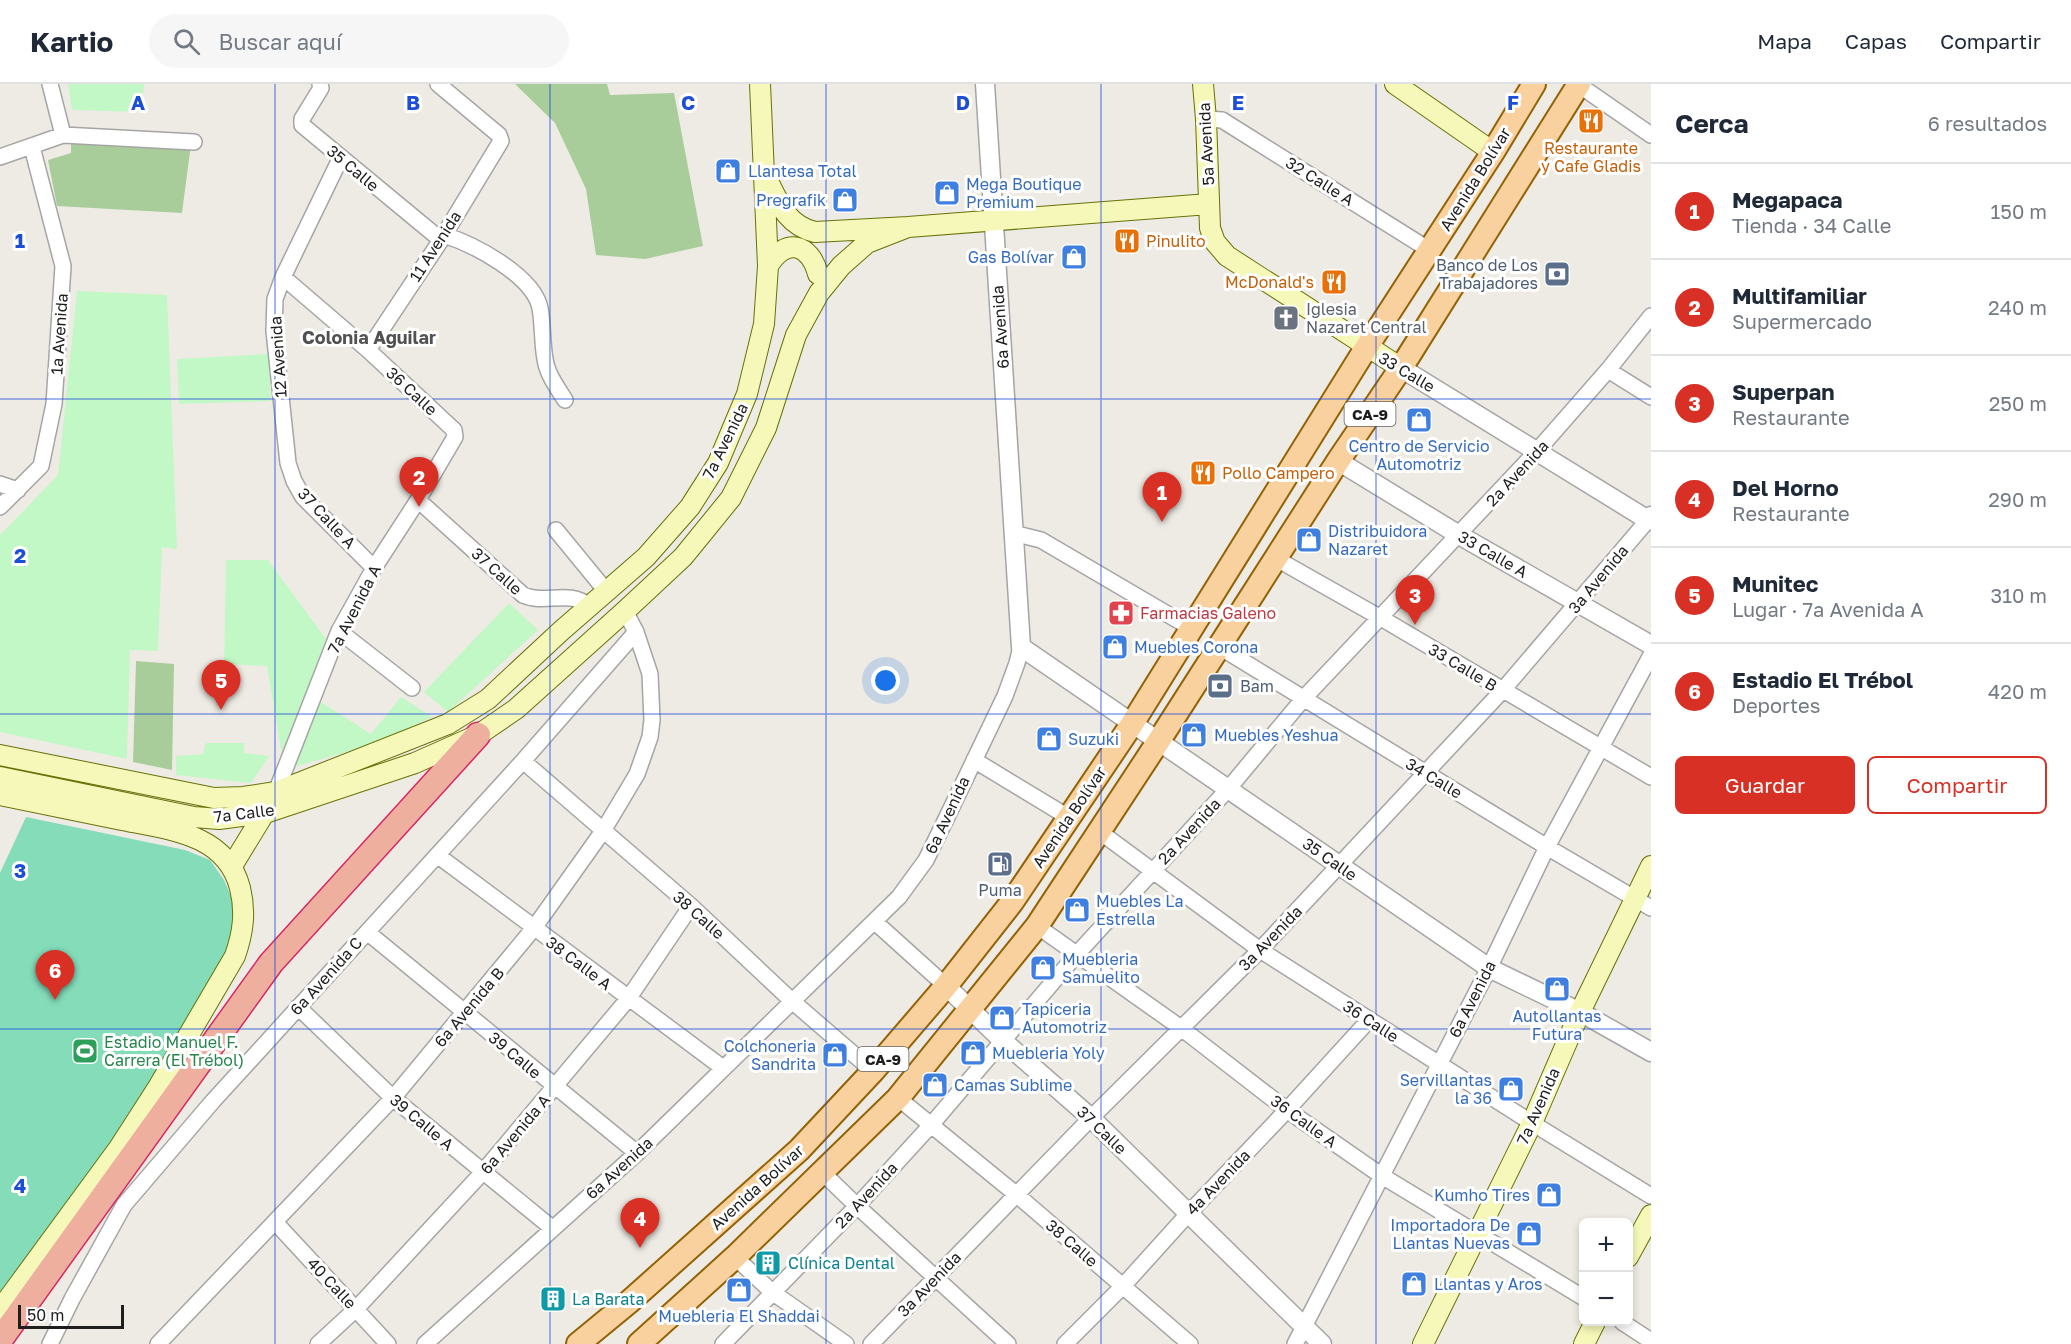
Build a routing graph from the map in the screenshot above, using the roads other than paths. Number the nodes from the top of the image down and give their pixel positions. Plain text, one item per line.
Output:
1 (50, 84) edge
2 (320, 84) edge
3 (438, 84) edge
4 (760, 84) edge
5 (986, 84) edge
6 (1203, 84) edge
7 (1395, 84) edge
8 (1534, 84) edge
9 (1579, 84) edge
10 (1206, 119) junction
11 (63, 135) junction
12 (1651, 135) edge
13 (194, 142) dead end
14 (32, 147) junction
15 (1493, 152) junction
16 (0, 157) edge
17 (341, 157) junction
18 (766, 175) junction
19 (1209, 204) junction
20 (993, 219) junction
21 (908, 227) junction
22 (442, 237) junction
23 (867, 243) junction
24 (1431, 251) junction
25 (768, 266) junction
26 (818, 274) junction
27 (283, 277) junction
28 (1651, 316) edge
29 (796, 335) junction
30 (1366, 348) junction
31 (368, 350) junction
32 (1401, 368) junction
33 (1608, 370) junction
34 (1651, 397) edge
35 (565, 400) dead end
36 (455, 437) joint
37 (1537, 451) junction
38 (1338, 461) junction
39 (288, 463) joint
40 (0, 484) edge
41 (18, 490) junction
42 (418, 500) junction
43 (0, 507) edge
44 (1650, 519) edge
45 (556, 530) dead end
46 (1013, 533) junction
47 (1460, 535) junction
48 (1275, 558) junction
49 (374, 568) junction
50 (606, 591) junction
51 (1577, 604) junction
52 (589, 606) junction
53 (626, 611) junction
54 (1381, 618) junction
55 (1191, 628) junction
56 (339, 631) junction
57 (636, 632) junction
58 (1651, 645) edge
59 (1218, 646) junction
60 (1021, 647) junction
61 (1651, 655) edge
62 (412, 688) dead end
63 (1502, 691) junction
64 (1304, 698) junction
65 (448, 724) joint
66 (1132, 724) junction
67 (478, 735) junction
68 (1158, 742) junction
69 (1600, 748) junction
70 (0, 755) edge
71 (974, 760) junction
72 (523, 761) junction
73 (1425, 772) junction
74 (0, 777) edge
75 (1651, 777) edge
76 (1228, 788) junction
77 (276, 792) junction
78 (0, 795) edge
79 (265, 813) junction
80 (1068, 817) junction
81 (603, 831) junction
82 (1100, 832) junction
83 (1548, 847) junction
84 (437, 855) junction
85 (1339, 865) junction
86 (232, 866) junction
87 (1651, 866) edge
88 (1153, 871) junction
89 (1644, 904) edge
90 (691, 906) junction
91 (874, 922) junction
92 (1037, 926) junction
93 (534, 928) junction
94 (367, 932) junction
95 (1260, 950) junction
96 (1076, 955) junction
97 (1489, 968) junction
98 (946, 986) junction
99 (628, 999) junction
100 (792, 1001) junction
101 (298, 1007) junction
102 (969, 1008) junction
103 (1580, 1012) junction
104 (465, 1013) junction
105 (1369, 1020) junction
106 (1181, 1028) junction
107 (1002, 1040) junction
108 (1651, 1052) edge
109 (1439, 1064) junction
110 (723, 1068) junction
111 (873, 1071) junction
112 (554, 1087) junction
113 (393, 1098) junction
114 (898, 1098) junction
115 (1287, 1110) junction
116 (1090, 1118) junction
117 (1532, 1123) junction
118 (930, 1125) junction
119 (637, 1153) junction
120 (822, 1172) junction
121 (482, 1173) junction
122 (1382, 1176) junction
123 (1017, 1195) junction
124 (1651, 1196) edge
125 (857, 1206) junction
126 (1188, 1214) junction
127 (1651, 1215) edge
128 (275, 1222) junction
129 (552, 1228) junction
130 (1477, 1235) junction
131 (1633, 1249) edge
132 (735, 1257) junction
133 (936, 1276) junction
134 (1123, 1286) junction
135 (772, 1292) junction
136 (1579, 1295) edge
137 (356, 1309) junction
138 (0, 1310) edge
139 (1593, 1326) edge
140 (1628, 1326) edge
141 (1299, 1336) edge
142 (0, 1340) edge
143 (1651, 1341) edge
144 (50, 1344) edge
145 (158, 1344) edge
146 (318, 1344) edge
147 (388, 1344) edge
148 (425, 1344) edge
149 (578, 1344) edge
150 (639, 1344) edge
151 (723, 1344) edge
152 (846, 1344) edge
153 (872, 1344) edge
154 (1008, 1344) edge
155 (1065, 1344) edge
156 (1190, 1344) edge
157 (1322, 1344) edge
158 (1423, 1344) edge
159 (1584, 1344) edge

1 - 11 street
2 - 17 street, 35 Calle
3 - 22 street, 11 Avenida
4 - 18 main road, 7a Avenida
5 - 20 street, 6a Avenida
6 - 10 main road, 5a Avenida
7 - 15 main road
8 - 15 main road, Avenida Bolívar / CA-9
9 - 12 street
9 - 32 main road, Avenida Bolívar / CA-9
10 - 19 main road, 5a Avenida
10 - 24 street, 32 Calle A
11 - 13 street
11 - 14 street
14 - 16 street
14 - 41 street, 1a Avenida
15 - 24 main road, Avenida Bolívar / CA-9
17 - 22 street, 35 Calle
17 - 27 street, 12 Avenida
18 - 21 main road
18 - 25 main road, 7a Avenida
19 - 20 main road
19 - 30 main road, 33 Calle
20 - 21 main road
20 - 46 street, 6a Avenida
21 - 23 main road, 7a Avenida
22 - 31 street, 11 Avenida
22 - 35 street, 35 Calle
23 - 26 main road
23 - 29 main road, 7a Avenida
24 - 30 main road, Avenida Bolívar / CA-9
25 - 26 main road
25 - 50 main road, 7a Avenida
26 - 29 main road
27 - 31 street, 36 Calle
27 - 39 street, 12 Avenida
28 - 33 street, 2a Avenida
29 - 53 main road, 7a Avenida
30 - 32 main road, 33 Calle
30 - 55 main road, Avenida Bolívar / CA-9
31 - 36 street, 36 Calle
32 - 37 street, 33 Calle
32 - 38 main road, Avenida Bolívar / CA-9
33 - 34 street
33 - 37 street, 2a Avenida
36 - 42 street, 7a Avenida A
37 - 44 street, 33 Calle
37 - 47 street, 2a Avenida
38 - 47 street, 33 Calle A
38 - 48 main road, Avenida Bolívar / CA-9
39 - 49 street, 37 Calle A
40 - 41 street
41 - 43 street, 1a Avenida
42 - 49 street, 7a Avenida A
42 - 52 street, 37 Calle
44 - 51 street, 3a Avenida
45 - 50 street
46 - 55 street
46 - 60 street, 6a Avenida
47 - 51 street, 33 Calle A
47 - 54 street, 2a Avenida
48 - 54 street, 33 Calle B
48 - 59 main road, Avenida Bolívar / CA-9
49 - 56 street, 7a Avenida A
50 - 52 main road, 7a Avenida
51 - 58 street, 33 Calle A
51 - 63 street, 3a Avenida
52 - 65 main road, 7a Avenida
53 - 57 street, 6a Avenida B
53 - 67 main road, 7a Avenida
54 - 63 street, 33 Calle B
54 - 64 street, 2a Avenida
55 - 66 main road, Avenida Bolívar / CA-9
56 - 62 street
56 - 77 street, 7a Avenida A
57 - 72 street, 6a Avenida C
57 - 81 street, 6a Avenida B
59 - 64 street, 34 Calle
59 - 68 main road, Avenida Bolívar / CA-9
60 - 66 street, 35 Calle
60 - 71 street, 6a Avenida
61 - 69 street, 6a Avenida
63 - 69 street, 33 Calle B
63 - 73 street, 3a Avenida
64 - 73 street, 34 Calle
64 - 76 street, 2a Avenida
65 - 77 main road, 7a Calle
66 - 68 street, 35 Calle
66 - 80 main road, Avenida Bolívar / CA-9
67 - 79 main road, 7a Calle
67 - 142 highway
68 - 76 street, 35 Calle
68 - 82 main road, Avenida Bolívar / CA-9
69 - 75 street, 33 Calle B
69 - 83 street, 6a Avenida
70 - 77 main road, 7a Calle
71 - 80 street
71 - 91 street, 6a Avenida
72 - 81 street, 38 Calle
72 - 84 street, 6a Avenida C
73 - 83 street, 34 Calle
73 - 85 street, 3a Avenida
74 - 79 main road, 7a Calle
76 - 85 street, 35 Calle
76 - 88 street, 2a Avenida
77 - 79 main road
78 - 86 main road
79 - 86 main road
80 - 98 main road, Avenida Bolívar / CA-9
81 - 90 street, 38 Calle
81 - 93 street, 6a Avenida B
82 - 88 street, 36 Calle
82 - 92 main road, Avenida Bolívar / CA-9
83 - 89 street, 34 Calle
83 - 97 street, 6a Avenida
84 - 93 street, 38 Calle A
84 - 94 street, 6a Avenida C
85 - 95 street, 3a Avenida
85 - 97 street, 35 Calle
86 - 138 main road
87 - 89 main road, 7a Avenida
88 - 95 street, 36 Calle
88 - 96 street, 2a Avenida
89 - 103 main road, 7a Avenida
90 - 99 street, 6a Avenida A
90 - 100 street, 38 Calle
91 - 98 street, 37 Calle
91 - 100 street, 6a Avenida
92 - 96 street, 36 Calle A
92 - 102 main road, Avenida Bolívar / CA-9
93 - 99 street, 38 Calle A
93 - 104 street, 6a Avenida B
94 - 101 street, 6a Avenida C
94 - 104 street, 39 Calle
95 - 105 street, 36 Calle
95 - 106 street, 3a Avenida
96 - 106 street, 36 Calle A
96 - 107 street, 2a Avenida
97 - 103 street, 35 Calle
97 - 109 street, 6a Avenida
98 - 102 street, 37 Calle
98 - 111 main road, Avenida Bolívar / CA-9
99 - 110 street, 38 Calle A
99 - 112 street, 6a Avenida A
100 - 110 street, 6a Avenida
100 - 111 street, 38 Calle
101 - 113 street, 39 Calle A
101 - 144 street, 6a Avenida C
102 - 107 street, 37 Calle
102 - 114 main road, Avenida Bolívar / CA-9
103 - 108 street, 35 Calle
103 - 117 main road, 7a Avenida
104 - 112 street, 39 Calle
104 - 113 street, 6a Avenida B
105 - 109 street, 36 Calle
105 - 115 street, 4a Avenida
106 - 115 street, 36 Calle A
106 - 116 street, 3a Avenida
107 - 116 street, 37 Calle
107 - 118 street, 2a Avenida
109 - 117 street, 36 Calle
109 - 122 street, 6a Avenida
110 - 119 street, 6a Avenida
111 - 149 main road, Avenida Bolívar / CA-9
112 - 119 street, 39 Calle
112 - 121 street, 6a Avenida A
113 - 121 street, 39 Calle A
113 - 128 street, 6a Avenida B
114 - 118 street, 38 Calle
114 - 120 main road, Avenida Bolívar / CA-9
115 - 122 street, 36 Calle A
115 - 126 street, 4a Avenida
116 - 123 street, 3a Avenida
116 - 126 street, 37 Calle
117 - 124 street, 36 Calle
117 - 130 main road, 7a Avenida
118 - 123 street, 38 Calle
118 - 125 street, 2a Avenida
119 - 129 street, 6a Avenida
120 - 125 street
120 - 132 main road, Avenida Bolívar / CA-9
121 - 129 street, 39 Calle A
121 - 137 street, 6a Avenida A
122 - 130 street, 36 Calle A
122 - 141 street, 6a Avenida
123 - 133 street, 3a Avenida
123 - 134 street, 38 Calle
125 - 133 street
125 - 135 street, 2a Avenida
126 - 134 street, 4a Avenida
126 - 141 street, 37 Calle
127 - 131 main road
128 - 137 street, 40 Calle
128 - 145 street, 6a Avenida B
129 - 148 street, 6a Avenida
130 - 136 street, 36 Calle A
130 - 158 main road, 7a Avenida
132 - 135 street
132 - 150 main road, Avenida Bolívar / CA-9
133 - 153 street, 3a Avenida
133 - 154 street
134 - 155 street, 4a Avenida
134 - 156 street, 38 Calle
135 - 151 street, 2a Avenida
135 - 152 street
137 - 146 street, 6a Avenida A
137 - 147 street, 40 Calle
139 - 159 main road
140 - 143 street
141 - 157 street, 37 Calle

